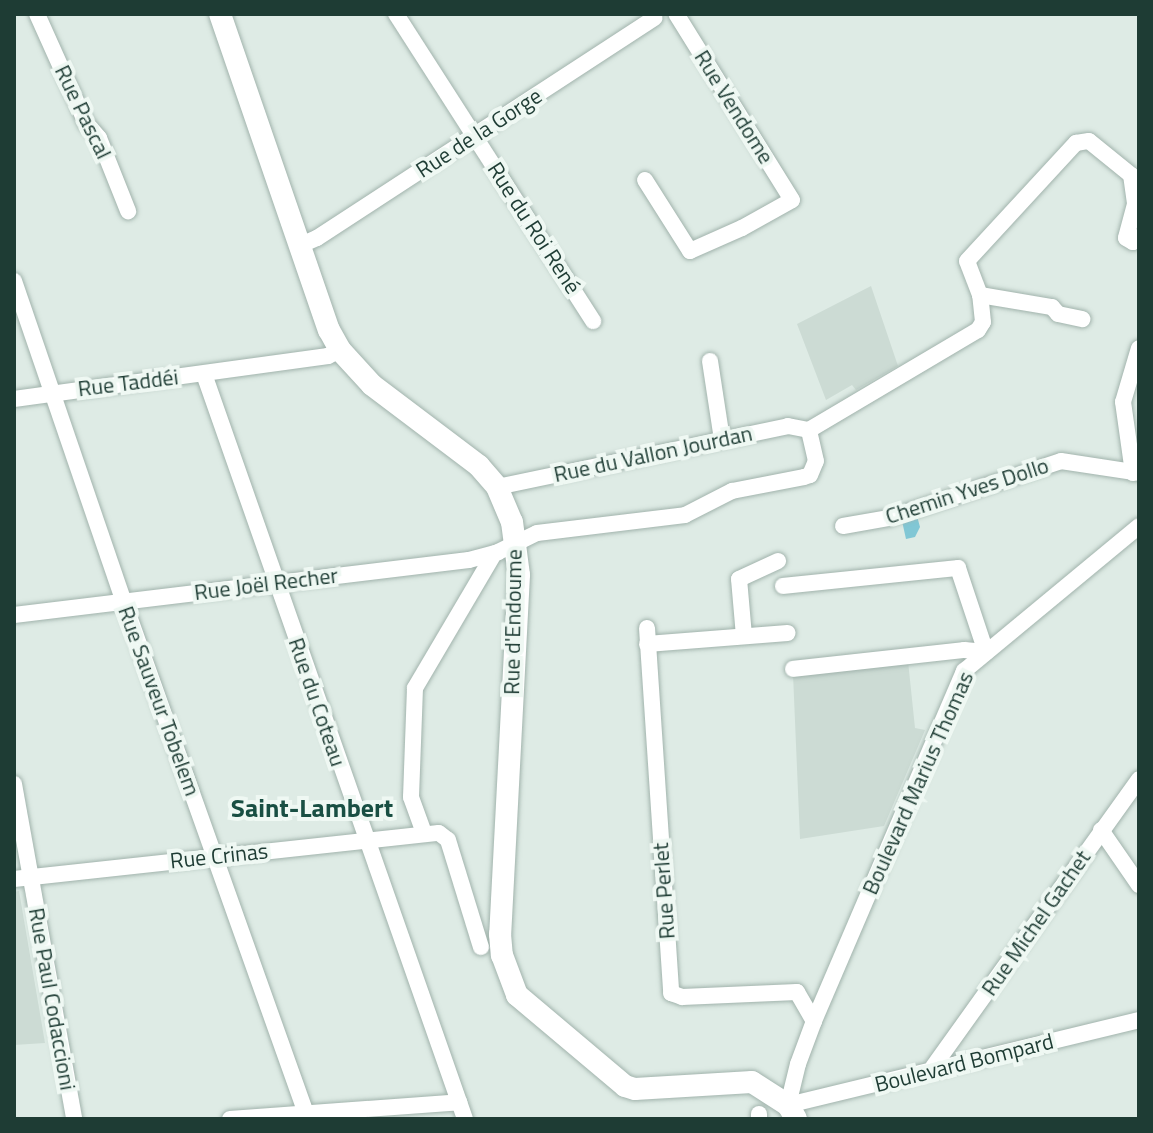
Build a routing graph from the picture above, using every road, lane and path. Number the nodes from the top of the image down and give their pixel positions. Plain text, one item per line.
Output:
1 (37, 14) edge
2 (220, 14) edge
3 (396, 14) edge
4 (676, 14) edge
5 (655, 18) dead end
6 (473, 136) junction
7 (645, 180) dead end
8 (128, 211) dead end
9 (1139, 237) edge
10 (301, 245) junction
11 (14, 281) edge
12 (980, 295) junction
13 (1082, 319) dead end
14 (593, 321) dead end
15 (1139, 348) edge
16 (340, 350) junction
17 (710, 361) dead end
18 (204, 374) junction
19 (52, 393) junction
20 (14, 399) edge
21 (809, 430) junction
22 (722, 439) junction
23 (1136, 473) edge
24 (497, 487) junction
25 (843, 526) dead end
26 (1139, 526) edge
27 (516, 543) junction
28 (494, 554) junction
29 (778, 561) dead end
30 (275, 583) junction
31 (783, 586) dead end
32 (124, 602) junction
33 (14, 615) edge
34 (788, 633) dead end
35 (744, 636) junction
36 (986, 652) junction
37 (793, 669) dead end
38 (1139, 779) edge
39 (14, 784) edge
40 (1101, 830) junction
41 (424, 833) junction
42 (365, 840) junction
43 (214, 857) junction
44 (22, 878) edge
45 (1139, 885) edge
46 (481, 947) dead end
47 (1139, 1020) edge
48 (814, 1021) junction
49 (933, 1067) junction
50 (459, 1102) junction
51 (792, 1112) edge
52 (307, 1116) edge
53 (74, 1119) edge
54 (230, 1119) edge
55 (465, 1119) edge

1 - 8 street, Rue Pascal
2 - 10 street, Rue d'Endoume
3 - 6 street, Rue du Roi René
4 - 7 street, Rue Vendome
5 - 6 street, Rue de la Gorge
6 - 10 street, Rue de la Gorge
6 - 14 street, Rue du Roi René
9 - 12 street
10 - 16 street, Rue d'Endoume
11 - 19 street, Rue Sauveur Tobelem
12 - 13 street
12 - 21 street
15 - 23 street
16 - 18 street, Rue Taddéi
16 - 24 street, Rue d'Endoume
17 - 22 street
18 - 19 street, Rue Taddéi
18 - 30 street, Rue du Coteau
19 - 20 street, Rue Taddéi
19 - 32 street, Rue Sauveur Tobelem
21 - 22 street, Rue du Vallon Jourdan
21 - 27 street, Rue Joël Recher
22 - 24 street, Rue du Vallon Jourdan
23 - 25 street, Chemin Yves Dollo
24 - 27 street, Rue d'Endoume
26 - 36 street, Boulevard Marius Thomas
27 - 28 street, Rue Joël Recher
27 - 51 street, Rue d'Endoume
28 - 30 street, Rue Joël Recher
28 - 41 street
29 - 35 street
30 - 32 street, Rue Joël Recher
30 - 42 street, Rue du Coteau
31 - 36 street
32 - 33 street, Rue Joël Recher
32 - 43 street, Rue Sauveur Tobelem
34 - 35 street
35 - 48 street, Rue Perlet
36 - 37 street
36 - 48 street, Boulevard Marius Thomas
38 - 40 street, Rue Michel Gachet
39 - 44 street, Rue Paul Codaccioni
40 - 45 street
40 - 49 street, Rue Michel Gachet
41 - 42 street, Rue Crinas
41 - 46 street
42 - 43 street, Rue Crinas
42 - 50 street, Rue du Coteau
43 - 44 street, Rue Crinas
43 - 52 street, Rue Sauveur Tobelem
44 - 53 street, Rue Paul Codaccioni
47 - 49 street, Boulevard Bompard
48 - 51 street, Boulevard Marius Thomas
49 - 51 street, Boulevard Bompard
50 - 52 street
50 - 55 street, Rue du Coteau
52 - 54 street

